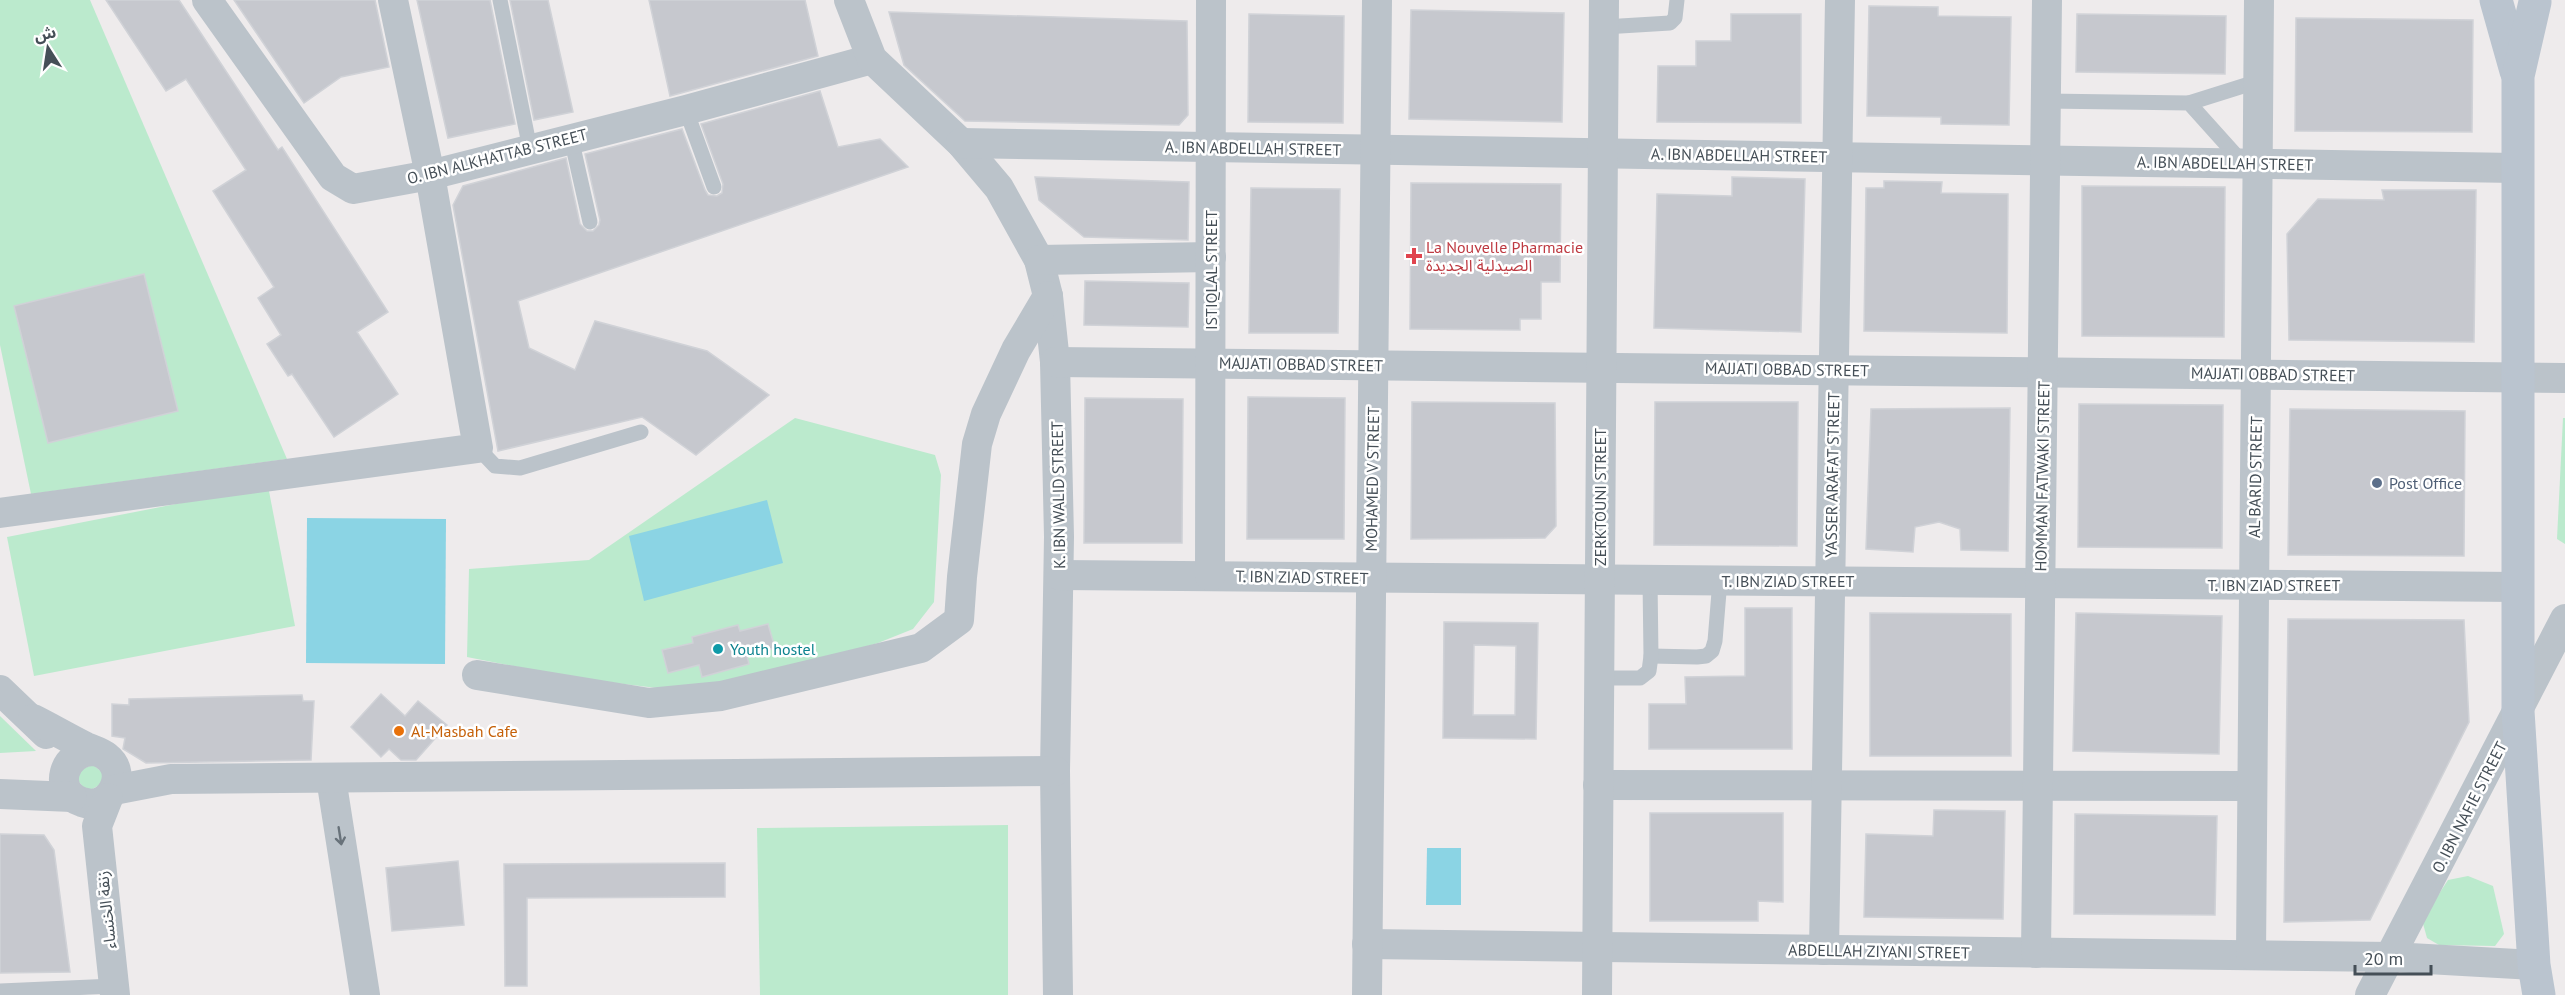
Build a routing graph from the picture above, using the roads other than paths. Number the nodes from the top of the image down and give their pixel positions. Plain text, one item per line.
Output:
1 (207, 0) edge
2 (393, 0) edge
3 (500, 0) edge
4 (849, 0) edge
5 (1211, 0) edge
6 (1377, 0) edge
7 (1677, 0) edge
8 (1840, 0) edge
9 (2047, 0) edge
10 (2259, 0) edge
11 (2498, 0) edge
12 (2536, 1) edge
13 (1604, 14) edge
14 (872, 59) junction
15 (2518, 76) junction
16 (2259, 81) junction
17 (2046, 101) junction
18 (2189, 103) junction
19 (686, 110) junction
20 (571, 138) junction
21 (961, 143) junction
22 (1211, 147) junction
23 (531, 149) junction
24 (1375, 150) junction
25 (1603, 153) junction
26 (1837, 157) junction
27 (2046, 161) junction
28 (2250, 164) junction
29 (2516, 168) junction
30 (430, 175) junction
31 (714, 187) dead end
32 (590, 222) dead end
33 (1211, 258) junction
34 (1039, 260) junction
35 (1048, 297) junction
36 (1055, 362) junction
37 (1210, 363) junction
38 (1373, 365) junction
39 (1601, 367) junction
40 (1834, 370) junction
41 (2043, 371) junction
42 (2256, 374) junction
43 (2518, 376) junction
44 (2565, 378) edge
45 (641, 432) dead end
46 (478, 448) junction
47 (0, 513) edge
48 (1059, 575) junction
49 (1210, 576) junction
50 (1370, 578) junction
51 (1599, 579) junction
52 (1650, 580) junction
53 (1720, 580) junction
54 (1830, 581) junction
55 (2040, 583) junction
56 (2254, 585) junction
57 (2517, 587) junction
58 (2565, 619) edge
59 (1651, 656) junction
60 (477, 675) dead end
61 (1599, 678) junction
62 (0, 690) edge
63 (2518, 711) junction
64 (1055, 771) junction
65 (331, 778) junction
66 (90, 779) junction
67 (1598, 785) junction
68 (1827, 785) junction
69 (2038, 785) junction
70 (2252, 786) junction
71 (9, 794) edge
72 (1367, 944) junction
73 (1597, 947) junction
74 (1824, 950) junction
75 (2036, 953) junction
76 (2251, 955) junction
77 (2392, 957) junction
78 (2536, 980) edge
79 (114, 990) edge
80 (0, 991) edge
81 (365, 995) edge
82 (1058, 995) edge
83 (1367, 995) edge
84 (1597, 995) edge
85 (2370, 995) edge

1 - 30 street, O. IBN ALKHATTAB STREET
2 - 30 street
3 - 23 lane
4 - 14 street
5 - 22 street, ISTIQLAL STREET
6 - 24 street, MOHAMED V STREET
7 - 13 lane
8 - 26 street, YASSER ARAFAT STREET
9 - 17 street, HOMMAN FATWAKI STREET
10 - 16 street, AL BARID STREET
11 - 12 main road
11 - 15 main road
12 - 15 main road
13 - 25 street, ZERKTOUNI STREET
14 - 19 street, O. IBN ALKHATTAB STREET
14 - 21 street, K. IBN WALID STREET
15 - 29 main road
16 - 18 lane
16 - 28 street, AL BARID STREET
17 - 18 lane
17 - 27 street, HOMMAN FATWAKI STREET
18 - 28 lane
19 - 20 street, O. IBN ALKHATTAB STREET
19 - 31 lane
20 - 23 street, O. IBN ALKHATTAB STREET
20 - 32 lane
21 - 22 street, A. IBN ABDELLAH STREET
21 - 34 street, K. IBN WALID STREET
22 - 24 street, A. IBN ABDELLAH STREET
22 - 33 street, ISTIQLAL STREET
23 - 30 street, O. IBN ALKHATTAB STREET
24 - 25 street, A. IBN ABDELLAH STREET
24 - 38 street, MOHAMED V STREET
25 - 26 street, A. IBN ABDELLAH STREET
25 - 39 street, ZERKTOUNI STREET
26 - 27 street, A. IBN ABDELLAH STREET
26 - 40 street, YASSER ARAFAT STREET
27 - 28 street, A. IBN ABDELLAH STREET
27 - 41 street, HOMMAN FATWAKI STREET
28 - 29 street, A. IBN ABDELLAH STREET
28 - 42 street, AL BARID STREET
29 - 43 main road
30 - 46 street
33 - 34 street
33 - 37 street, ISTIQLAL STREET
34 - 35 street, K. IBN WALID STREET
35 - 36 street, K. IBN WALID STREET
35 - 60 street
36 - 37 street, MAJJATI OBBAD STREET
36 - 48 street, K. IBN WALID STREET
37 - 38 street, MAJJATI OBBAD STREET
37 - 49 street, ISTIQLAL STREET
38 - 39 street, MAJJATI OBBAD STREET
38 - 50 street, MOHAMED V STREET
39 - 40 street, MAJJATI OBBAD STREET
39 - 51 street, ZERKTOUNI STREET
40 - 41 street, MAJJATI OBBAD STREET
40 - 54 street, YASSER ARAFAT STREET
41 - 42 street, MAJJATI OBBAD STREET
41 - 55 street, HOMMAN FATWAKI STREET
42 - 43 street, MAJJATI OBBAD STREET
42 - 56 street, AL BARID STREET
43 - 44 street, MAJJATI OBBAD STREET
43 - 57 main road
45 - 46 lane
46 - 47 street
48 - 49 street, T. IBN ZIAD STREET
48 - 64 street, K. IBN WALID STREET
49 - 50 street, T. IBN ZIAD STREET
50 - 51 street, T. IBN ZIAD STREET
50 - 72 street, MOHAMED V STREET
51 - 52 street, T. IBN ZIAD STREET
51 - 61 street, ZERKTOUNI STREET
52 - 53 street, T. IBN ZIAD STREET
52 - 59 lane
53 - 54 street, T. IBN ZIAD STREET
53 - 59 lane
54 - 55 street, T. IBN ZIAD STREET
54 - 68 street, YASSER ARAFAT STREET
55 - 56 street, T. IBN ZIAD STREET
55 - 69 street, HOMMAN FATWAKI STREET
56 - 57 street, T. IBN ZIAD STREET
56 - 70 street, AL BARID STREET
57 - 63 main road
58 - 63 street, O. IBN NAFIE STREET
59 - 61 lane
61 - 67 street, ZERKTOUNI STREET
62 - 66 street
63 - 77 street, O. IBN NAFIE STREET
63 - 78 main road
64 - 65 street
64 - 82 street, K. IBN WALID STREET
65 - 66 street
65 -> 81 street
66 - 71 street
66 - 79 street, زنقة الخنساء
67 - 68 street
67 - 73 street, ZERKTOUNI STREET
68 - 69 street
68 - 74 street, YASSER ARAFAT STREET
69 - 70 street
69 - 75 street, HOMMAN FATWAKI STREET
70 - 76 street, AL BARID STREET
72 - 73 street, ABDELLAH ZIYANI STREET
72 - 83 street, MOHAMED V STREET
73 - 74 street, ABDELLAH ZIYANI STREET
73 - 84 street, ZERKTOUNI STREET
74 - 75 street, ABDELLAH ZIYANI STREET
75 - 76 street, ABDELLAH ZIYANI STREET
76 - 77 street, ABDELLAH ZIYANI STREET
77 - 78 street, ABDELLAH ZIYANI STREET
77 - 85 street, O. IBN NAFIE STREET
79 - 80 lane

